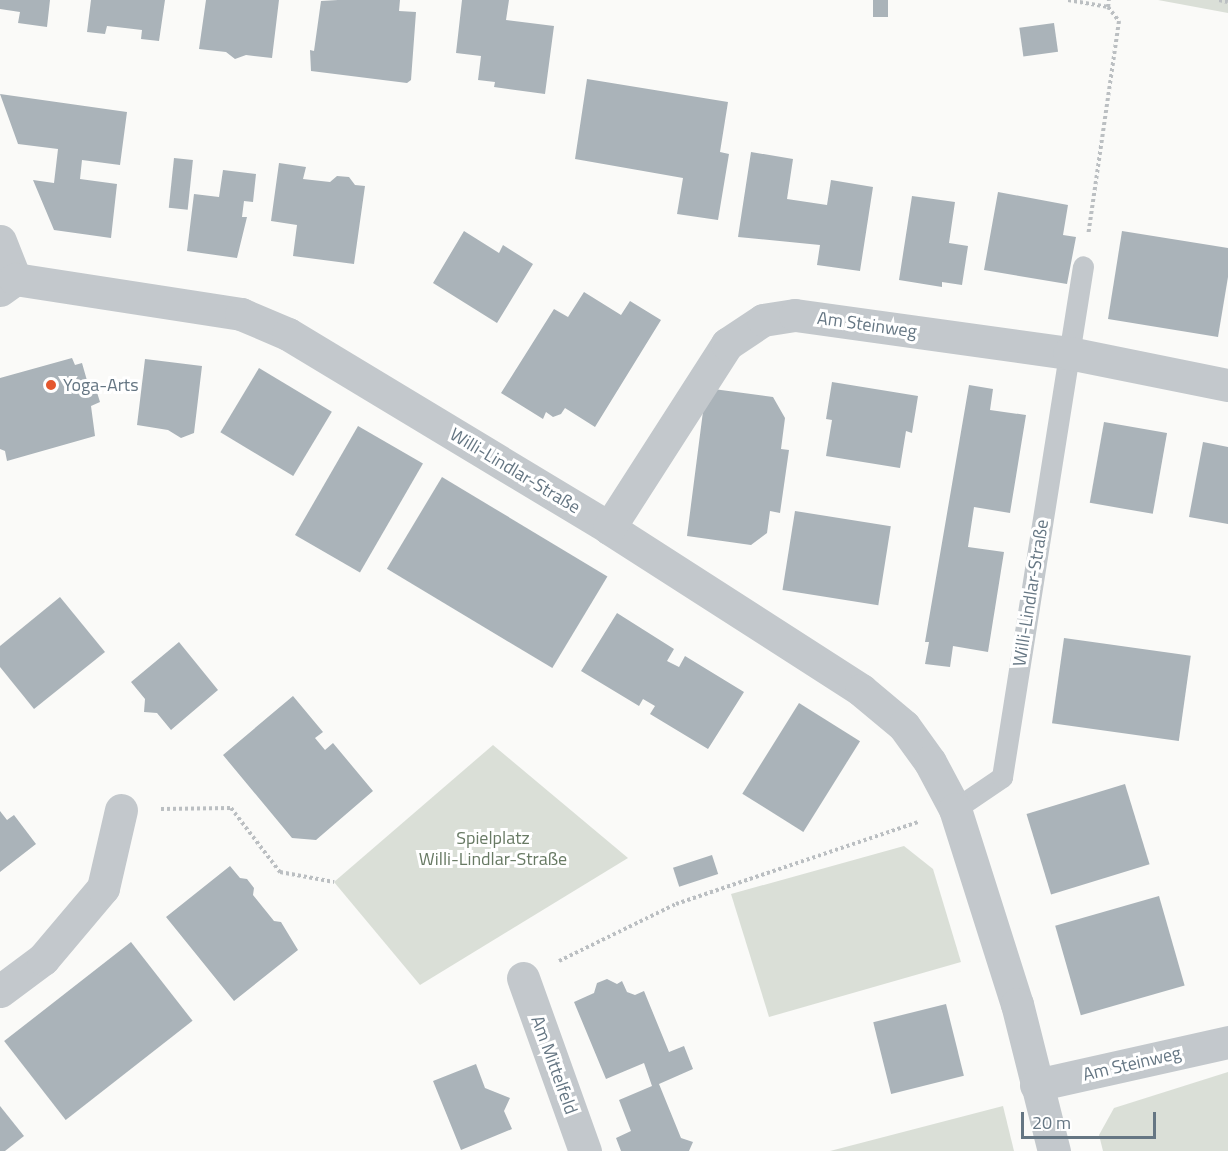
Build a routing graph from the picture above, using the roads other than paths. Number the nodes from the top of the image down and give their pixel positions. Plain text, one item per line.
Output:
1 (0, 241) edge
2 (1083, 266) road end
3 (7, 285) edge
4 (1069, 353) junction
5 (1228, 385) edge
6 (609, 528) junction
7 (955, 809) junction
8 (121, 810) road end
9 (523, 978) road end
10 (0, 991) edge
11 (1228, 1042) edge
12 (1036, 1085) junction
13 (585, 1151) edge
14 (1054, 1151) edge

1 - 3 street
2 - 4 lane, Willi-Lindlar-Straße
3 - 6 street, Willi-Lindlar-Straße
4 - 5 street, Am Steinweg
4 - 6 street, Am Steinweg
4 - 7 lane, Willi-Lindlar-Straße
6 - 7 street, Willi-Lindlar-Straße
7 - 12 street, Willi-Lindlar-Straße
8 - 10 street
9 - 13 street, Am Mittelfeld
11 - 12 street, Am Steinweg
12 - 14 street, Willi-Lindlar-Straße

